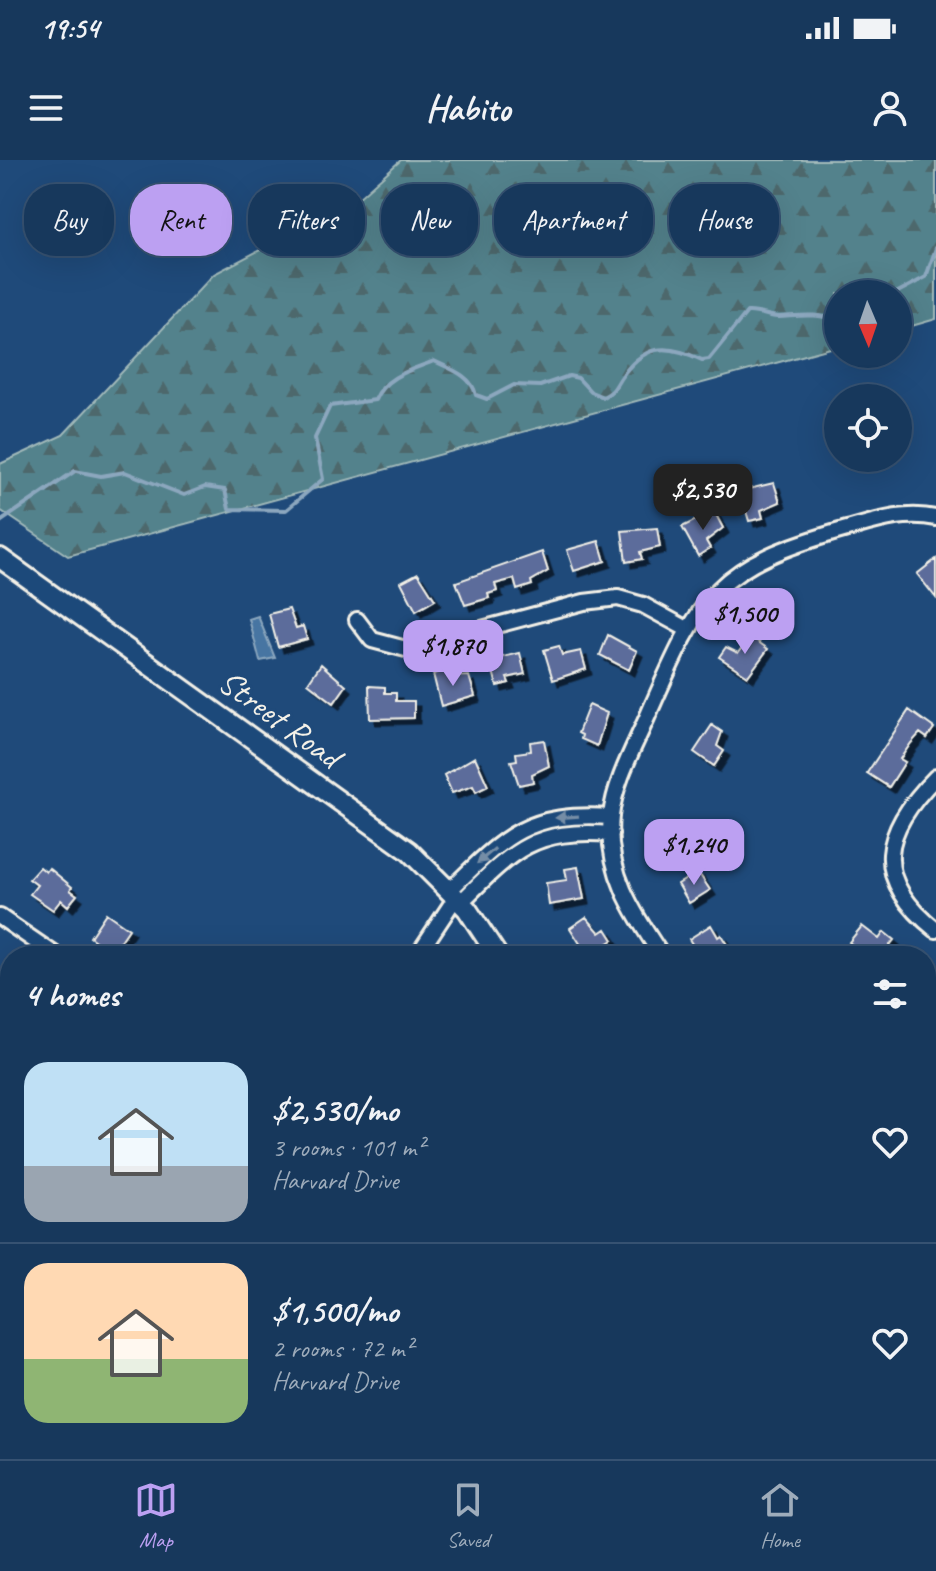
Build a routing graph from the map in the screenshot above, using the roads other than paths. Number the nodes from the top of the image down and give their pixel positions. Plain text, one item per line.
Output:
1 (936, 518) edge
2 (0, 558) edge
3 (357, 620) dead end
4 (687, 629) junction
5 (936, 777) edge
6 (611, 817) junction
7 (611, 834) junction
8 (456, 896) junction
9 (0, 917) edge
10 (936, 930) edge
11 (42, 946) edge
12 (424, 946) edge
13 (491, 946) edge
14 (656, 946) edge

1 - 4 street
2 - 8 main road, Street Road
3 - 4 street
4 - 6 street
5 - 10 street
6 - 7 street
6 -> 8 street
7 - 8 street
7 - 14 street
8 - 12 street
8 - 13 main road, Street Road
9 - 11 street

